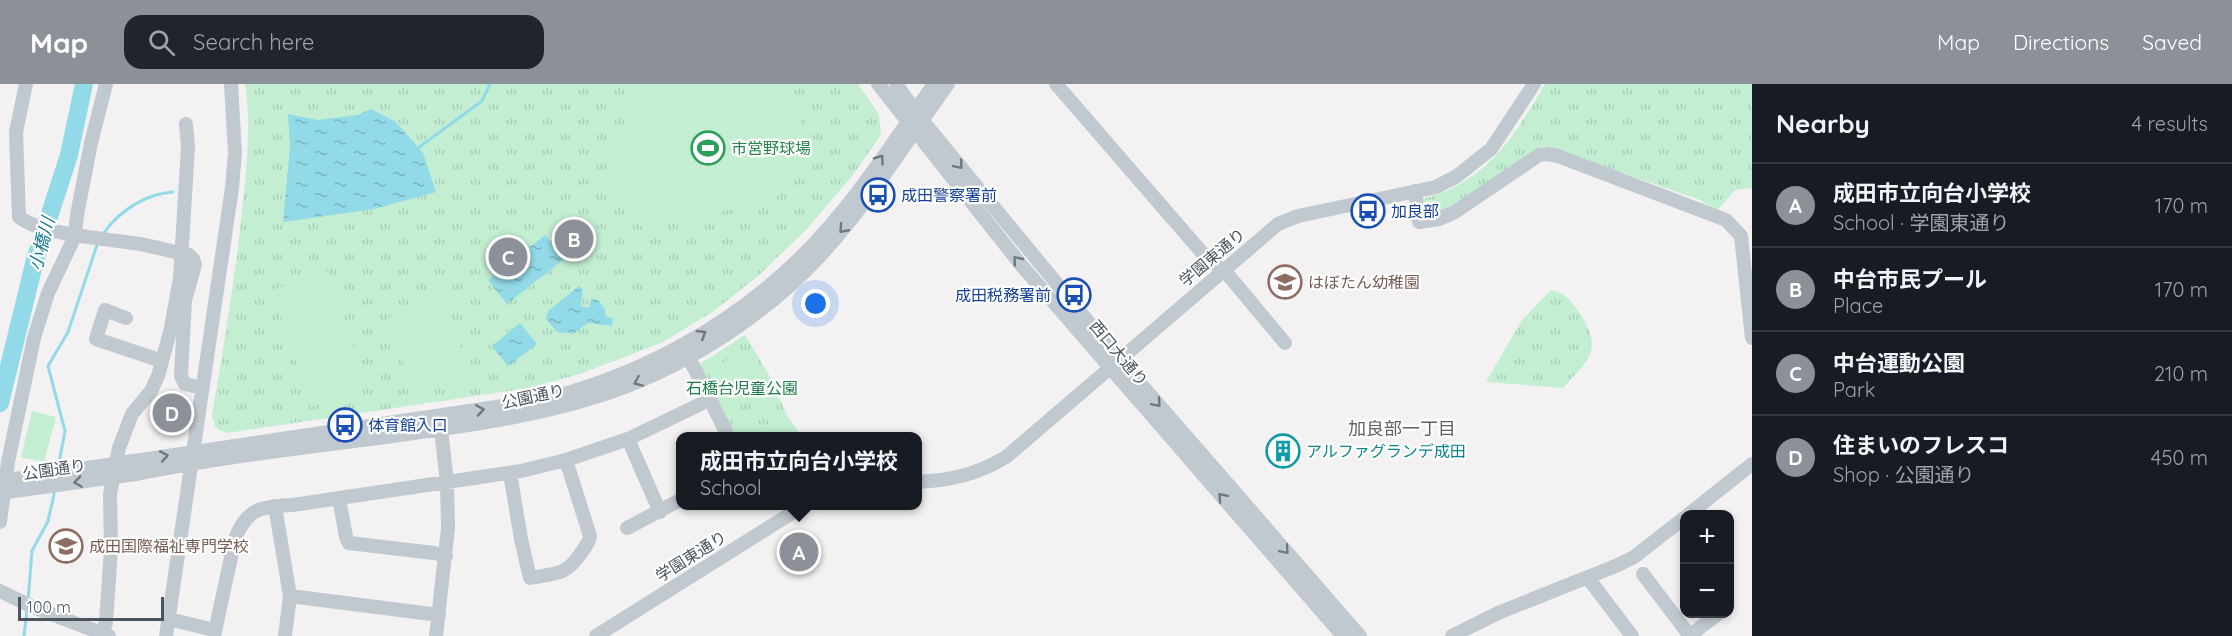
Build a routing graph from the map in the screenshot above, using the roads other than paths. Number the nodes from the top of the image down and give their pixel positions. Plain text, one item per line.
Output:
1 (26, 84) edge
2 (106, 84) edge
3 (231, 84) edge
4 (878, 84) edge
5 (896, 84) edge
6 (934, 84) edge
7 (948, 84) edge
8 (1056, 84) edge
9 (1533, 84) edge
10 (915, 121) junction
11 (186, 124) dead end
12 (1416, 192) junction
13 (71, 235) junction
14 (182, 254) junction
15 (1222, 271) junction
16 (126, 318) dead end
17 (1752, 338) edge
18 (1286, 343) dead end
19 (685, 351) junction
20 (162, 361) junction
21 (1114, 363) junction
22 (202, 388) junction
23 (709, 400) junction
24 (441, 430) junction
25 (726, 432) edge
26 (628, 439) junction
27 (192, 457) junction
28 (566, 460) junction
29 (1752, 464) edge
30 (135, 468) junction
31 (510, 472) junction
32 (0, 481) edge
33 (447, 482) junction
34 (922, 482) edge
35 (0, 493) edge
36 (339, 498) junction
37 (676, 503) edge
38 (275, 506) junction
39 (797, 510) edge
40 (1694, 510) edge
41 (660, 512) junction
42 (1680, 521) edge
43 (0, 522) edge
44 (627, 528) dead end
45 (446, 556) junction
46 (1643, 574) dead end
47 (1588, 578) junction
48 (0, 591) edge
49 (290, 596) junction
50 (439, 615) junction
51 (1713, 618) edge
52 (169, 619) junction
53 (214, 633) edge
54 (105, 635) edge
55 (166, 636) edge
56 (285, 636) edge
57 (436, 636) edge
58 (596, 636) edge
59 (1343, 636) edge
60 (1360, 636) edge
61 (1452, 636) edge
62 (1632, 636) edge
63 (1689, 636) edge

1 - 13 street
2 - 13 street
3 - 22 street
4 - 10 street, 西口大通り
5 - 10 street
6 - 10 street, 公園通り
7 - 10 street, 公園通り
8 - 15 street
9 - 12 street, 学園東通り
10 - 19 street, 公園通り
10 - 21 street, 西口大通り
11 - 14 street
12 - 15 street, 学園東通り
12 - 17 street
13 - 14 street
13 - 43 street
14 - 20 street
14 - 22 street
15 - 18 street
15 - 21 street, 学園東通り
16 - 20 street
19 - 23 street
19 -> 24 street, 公園通り
27 -> 19 street, 公園通り
20 - 54 street
21 - 34 street, 学園東通り
59 -> 21 street, 西口大通り
21 -> 60 street, 西口大通り
22 - 27 street
23 - 25 street
23 - 26 street
24 - 27 street, 公園通り
24 - 33 street
26 - 28 street
26 - 41 street
27 - 30 street, 公園通り
27 - 52 street
28 - 31 street
28 - 31 street
29 - 40 street
30 - 32 street, 公園通り, bridge
30 -> 35 street, 公園通り, bridge
31 - 33 street
33 - 36 street
33 - 45 street
36 - 38 street
36 - 45 street
37 - 41 street
38 - 49 street
38 - 53 street
39 - 58 street, 学園東通り
41 - 44 street
42 - 47 street
45 - 50 street
46 - 63 street
47 - 61 street
47 - 62 street
48 - 54 street
49 - 50 street
49 - 56 street
50 - 57 street
51 - 63 street
52 - 53 street
52 - 55 street

